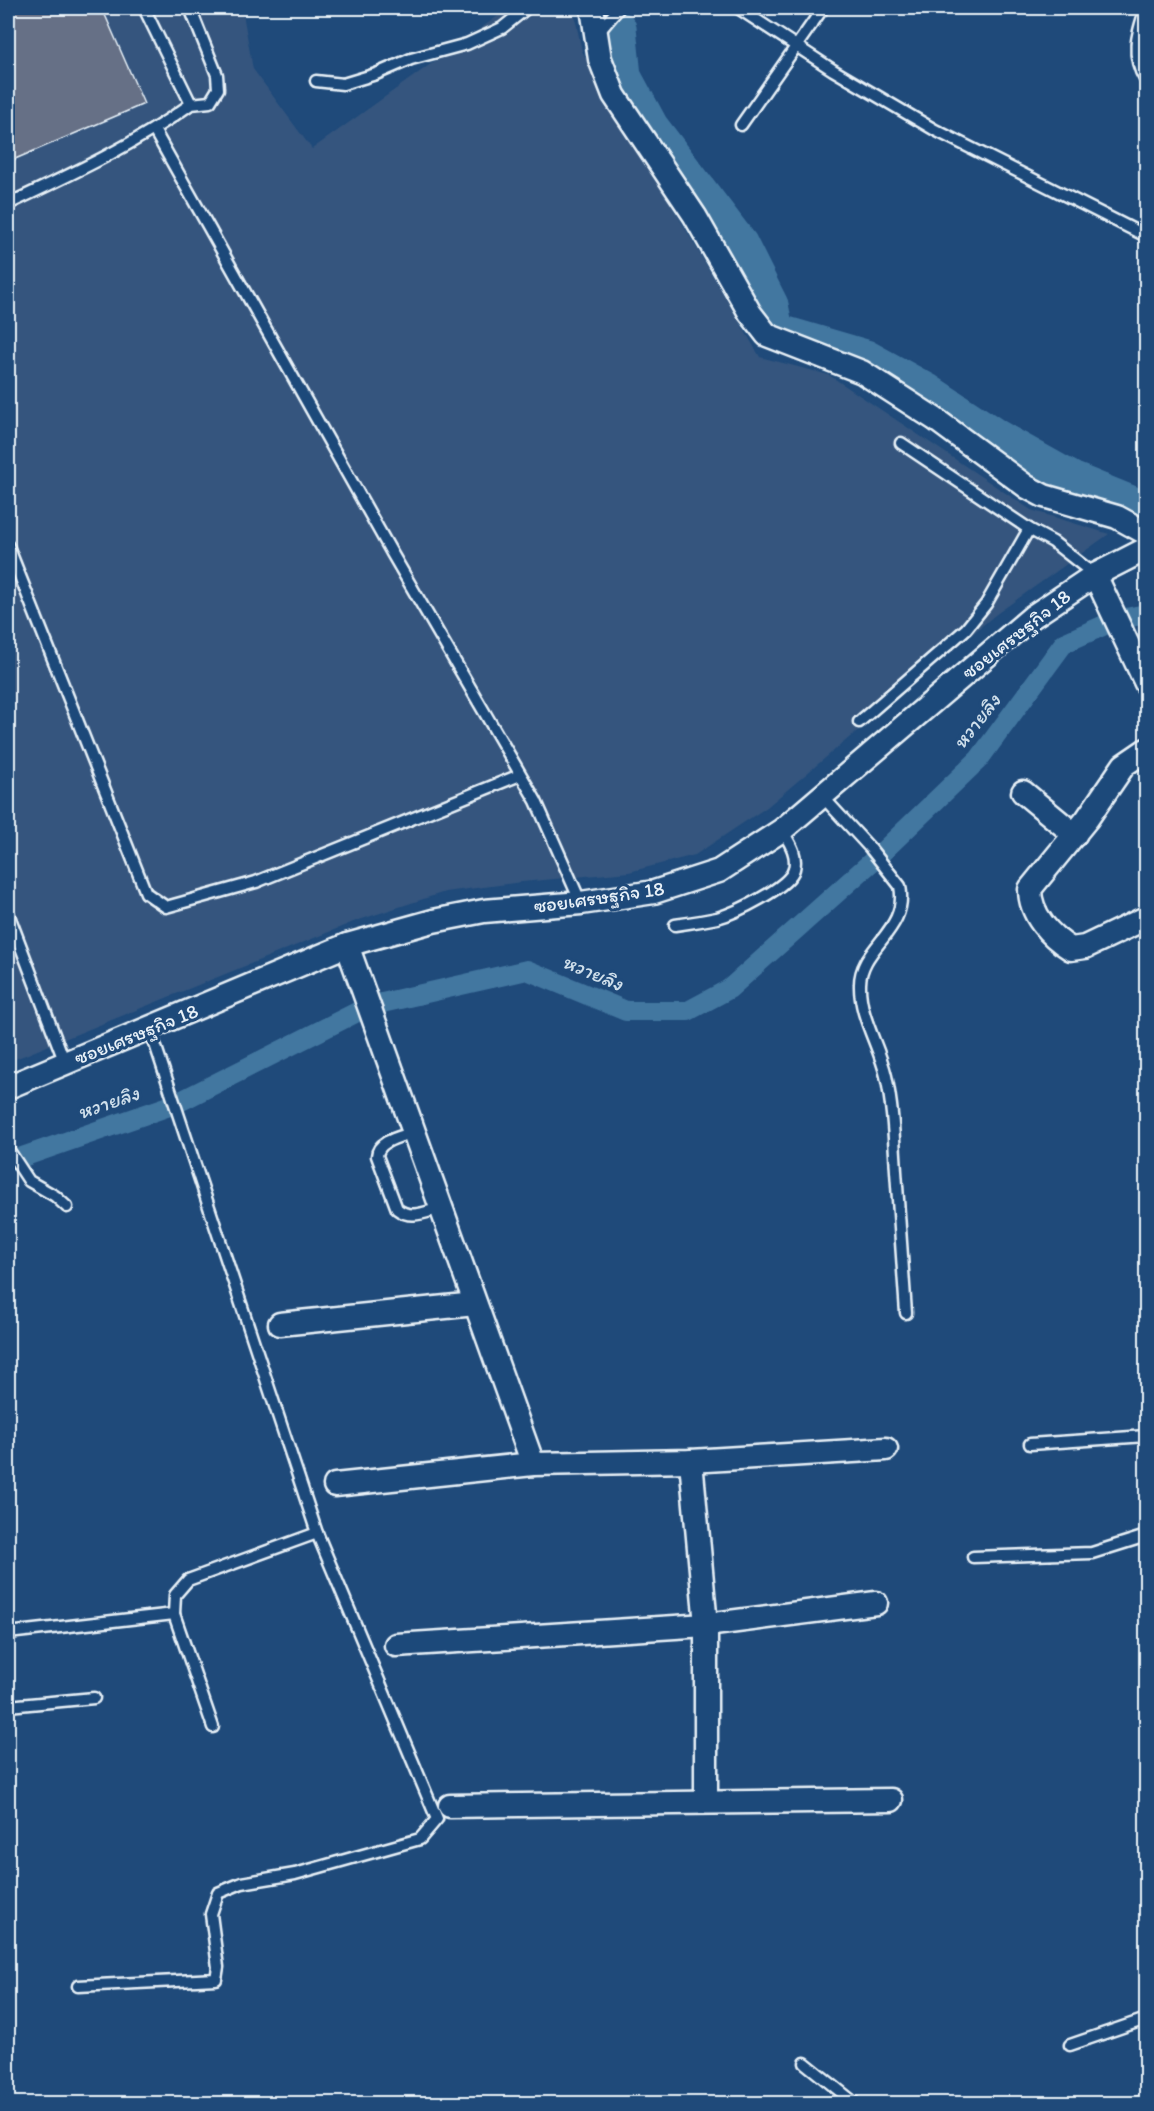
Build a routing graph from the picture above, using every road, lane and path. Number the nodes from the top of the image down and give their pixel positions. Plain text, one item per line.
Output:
1 (144, 8) edge
2 (190, 8) edge
3 (527, 8) edge
4 (592, 8) edge
5 (619, 8) edge
6 (738, 8) edge
7 (822, 8) edge
8 (1146, 8) edge
9 (596, 36) junction
10 (796, 46) junction
11 (316, 81) dead end
12 (1146, 81) edge
13 (190, 104) junction
14 (741, 125) dead end
15 (154, 130) junction
16 (8, 204) edge
17 (1146, 236) edge
18 (901, 443) dead end
19 (1029, 529) junction
20 (1146, 533) edge
21 (8, 546) edge
22 (1146, 549) edge
23 (1095, 575) junction
24 (1146, 683) edge
25 (859, 722) dead end
26 (1146, 750) edge
27 (520, 775) junction
28 (1023, 792) dead end
29 (822, 796) junction
30 (782, 830) junction
31 (1075, 835) junction
32 (580, 903) junction
33 (8, 913) edge
34 (1146, 918) edge
35 (675, 925) dead end
36 (347, 945) junction
37 (150, 1029) junction
38 (65, 1063) junction
39 (8, 1087) edge
40 (414, 1132) junction
41 (8, 1149) edge
42 (67, 1207) dead end
43 (441, 1208) junction
44 (475, 1304) junction
45 (906, 1313) dead end
46 (280, 1324) dead end
47 (1146, 1436) edge
48 (1030, 1444) dead end
49 (886, 1449) dead end
50 (691, 1461) junction
51 (532, 1464) junction
52 (335, 1485) dead end
53 (317, 1533) junction
54 (1146, 1536) edge
55 (974, 1557) dead end
56 (876, 1603) dead end
57 (174, 1614) junction
58 (706, 1625) junction
59 (8, 1633) edge
60 (396, 1646) dead end
61 (94, 1698) dead end
62 (8, 1706) edge
63 (213, 1727) dead end
64 (891, 1800) dead end
65 (706, 1802) junction
66 (450, 1806) dead end
67 (78, 1986) dead end
68 (1146, 2019) edge
69 (1070, 2045) dead end
70 (805, 2063) dead end
71 (1146, 2101) edge
72 (856, 2103) edge
73 (1133, 2103) edge

1 - 13 lane
2 - 13 lane
3 - 11 lane
4 - 9 street
5 - 9 lane
6 - 10 lane
7 - 10 lane
8 - 12 lane
9 - 20 street
10 - 14 lane
10 - 17 lane
13 - 15 lane
15 - 16 lane
15 - 27 lane
18 - 19 lane
19 - 23 lane
19 - 25 lane
21 - 27 lane
22 - 23 street, ซอยเศรษฐกิจ 18
23 - 24 street
23 - 29 street, ซอยเศรษฐกิจ 18
26 - 31 street
27 - 32 lane
28 - 31 street
29 - 30 street, ซอยเศรษฐกิจ 18
29 - 45 lane
30 - 32 street, ซอยเศรษฐกิจ 18
30 - 35 lane
31 - 34 street
32 - 36 street, ซอยเศรษฐกิจ 18
33 - 38 lane
36 - 37 street, ซอยเศรษฐกิจ 18
36 - 40 street
37 - 38 street, ซอยเศรษฐกิจ 18
37 - 53 lane
38 - 39 street, ซอยเศรษฐกิจ 18
40 - 43 street
40 - 43 lane
41 - 42 lane
43 - 44 street
44 - 46 street
44 - 51 street
47 - 48 lane
49 - 50 street
50 - 51 street
50 - 58 street
51 - 52 street
53 - 57 lane
53 - 67 lane
54 - 55 lane
56 - 58 street
57 - 59 lane
57 - 63 lane
58 - 60 street
58 - 65 street
61 - 62 lane
64 - 65 street
65 - 66 street
68 - 69 lane
70 - 72 lane
71 - 73 lane

